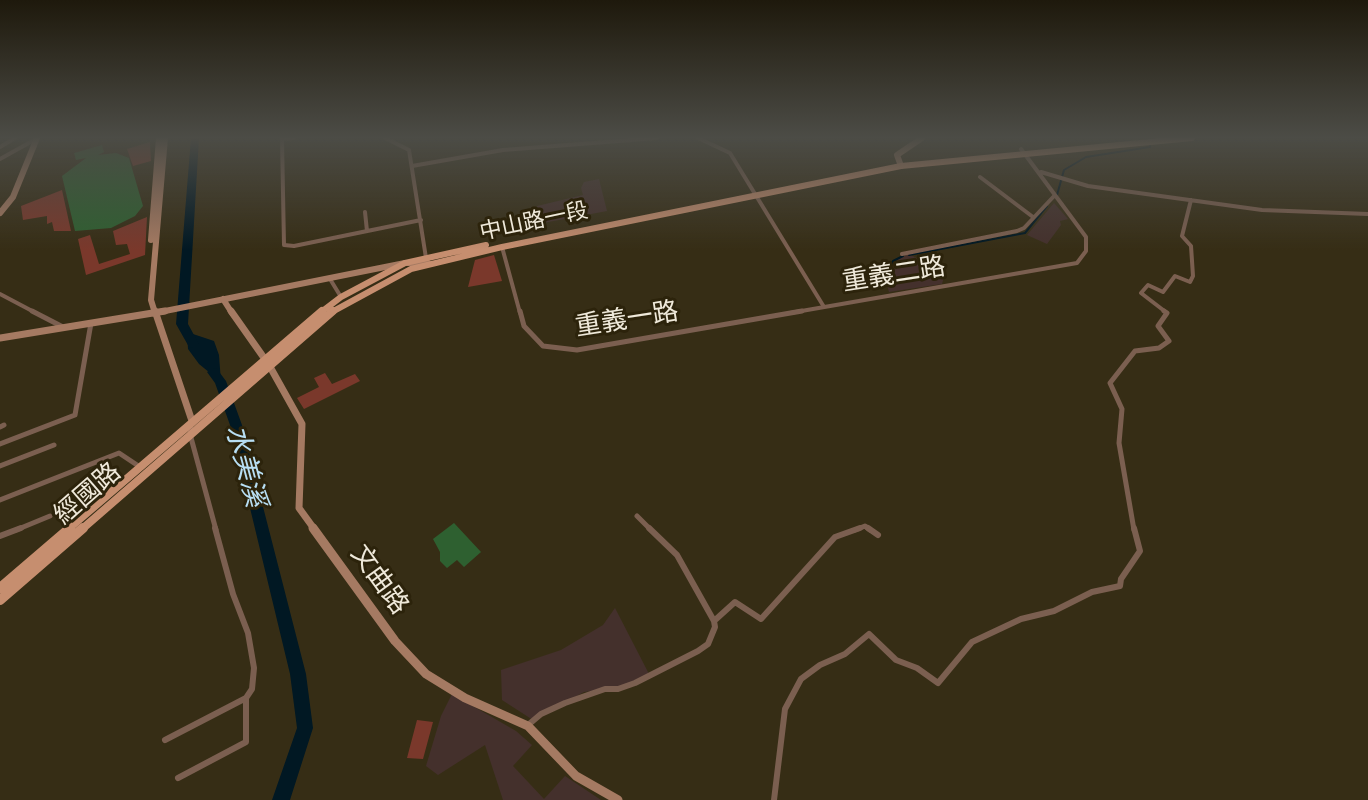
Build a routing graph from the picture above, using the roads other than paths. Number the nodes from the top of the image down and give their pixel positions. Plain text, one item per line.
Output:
1 (22, 175) edge
2 (156, 175) edge
3 (162, 175) edge
4 (283, 175) edge
5 (414, 175) edge
6 (745, 175) edge
7 (847, 175) edge
8 (1042, 175) edge
9 (1051, 175) edge
10 (980, 177) dead end
11 (756, 193) junction
12 (1055, 195) junction
13 (1191, 200) junction
14 (365, 212) dead end
15 (0, 213) edge
16 (1368, 214) edge
17 (1033, 217) junction
18 (421, 220) junction
19 (367, 231) junction
20 (154, 247) junction
21 (502, 247) junction
22 (902, 254) dead end
23 (427, 260) junction
24 (405, 263) junction
25 (330, 279) junction
26 (0, 294) edge
27 (341, 297) junction
28 (223, 299) junction
29 (824, 307) junction
30 (154, 313) junction
31 (91, 323) junction
32 (64, 327) junction
33 (0, 338) edge
34 (266, 363) junction
35 (203, 417) junction
36 (192, 421) junction
37 (190, 434) junction
38 (0, 444) edge
39 (54, 445) dead end
40 (0, 466) edge
41 (140, 467) junction
42 (0, 500) edge
43 (50, 516) dead end
44 (637, 516) dead end
45 (878, 535) dead end
46 (0, 536) edge
47 (0, 588) edge
48 (0, 600) edge
49 (714, 621) junction
50 (246, 698) junction
51 (528, 726) junction
52 (165, 740) dead end
53 (178, 778) dead end
54 (618, 800) edge
55 (774, 800) edge

1 - 15 street
2 - 20 street
3 - 20 street
4 - 19 street
5 - 18 street
6 - 11 street, 重義二路
7 - 11 main road, 中山路一段
8 - 12 street
9 - 13 street
10 - 17 street
11 - 21 main road, 中山路一段
11 - 23 main road, 中山路一段
11 - 29 street, 重義二路
12 - 17 street
12 - 29 street, 重義二路
13 - 16 street
13 - 55 street
14 - 19 street
17 - 22 street
18 - 19 street
18 - 23 street
20 - 30 street
21 - 23 main road, 中山路一段
21 - 29 street, 重義一路
23 - 24 main road, 中山路一段
23 - 34 main road
24 - 25 street, 中山路一段
24 - 27 main road
25 - 27 street
25 - 28 street, 中山路一段
26 - 32 street
27 - 34 main road
28 - 30 street, 中山路一段
28 - 34 street, 文曲路
30 - 31 street
30 - 36 street
31 - 32 street
31 - 38 street
32 - 33 street
34 - 35 main road
34 - 51 street, 文曲路
35 - 36 main road, 經國路
35 - 37 main road, 經國路
36 - 37 street
36 - 41 main road, 經國路
37 - 48 main road, 經國路
37 - 50 street
39 - 40 street
41 - 42 street
41 - 47 main road, 經國路
43 - 46 street
44 - 49 street
45 - 49 street
49 - 51 street
50 - 52 street
50 - 53 street
51 - 54 street, 文曲路

